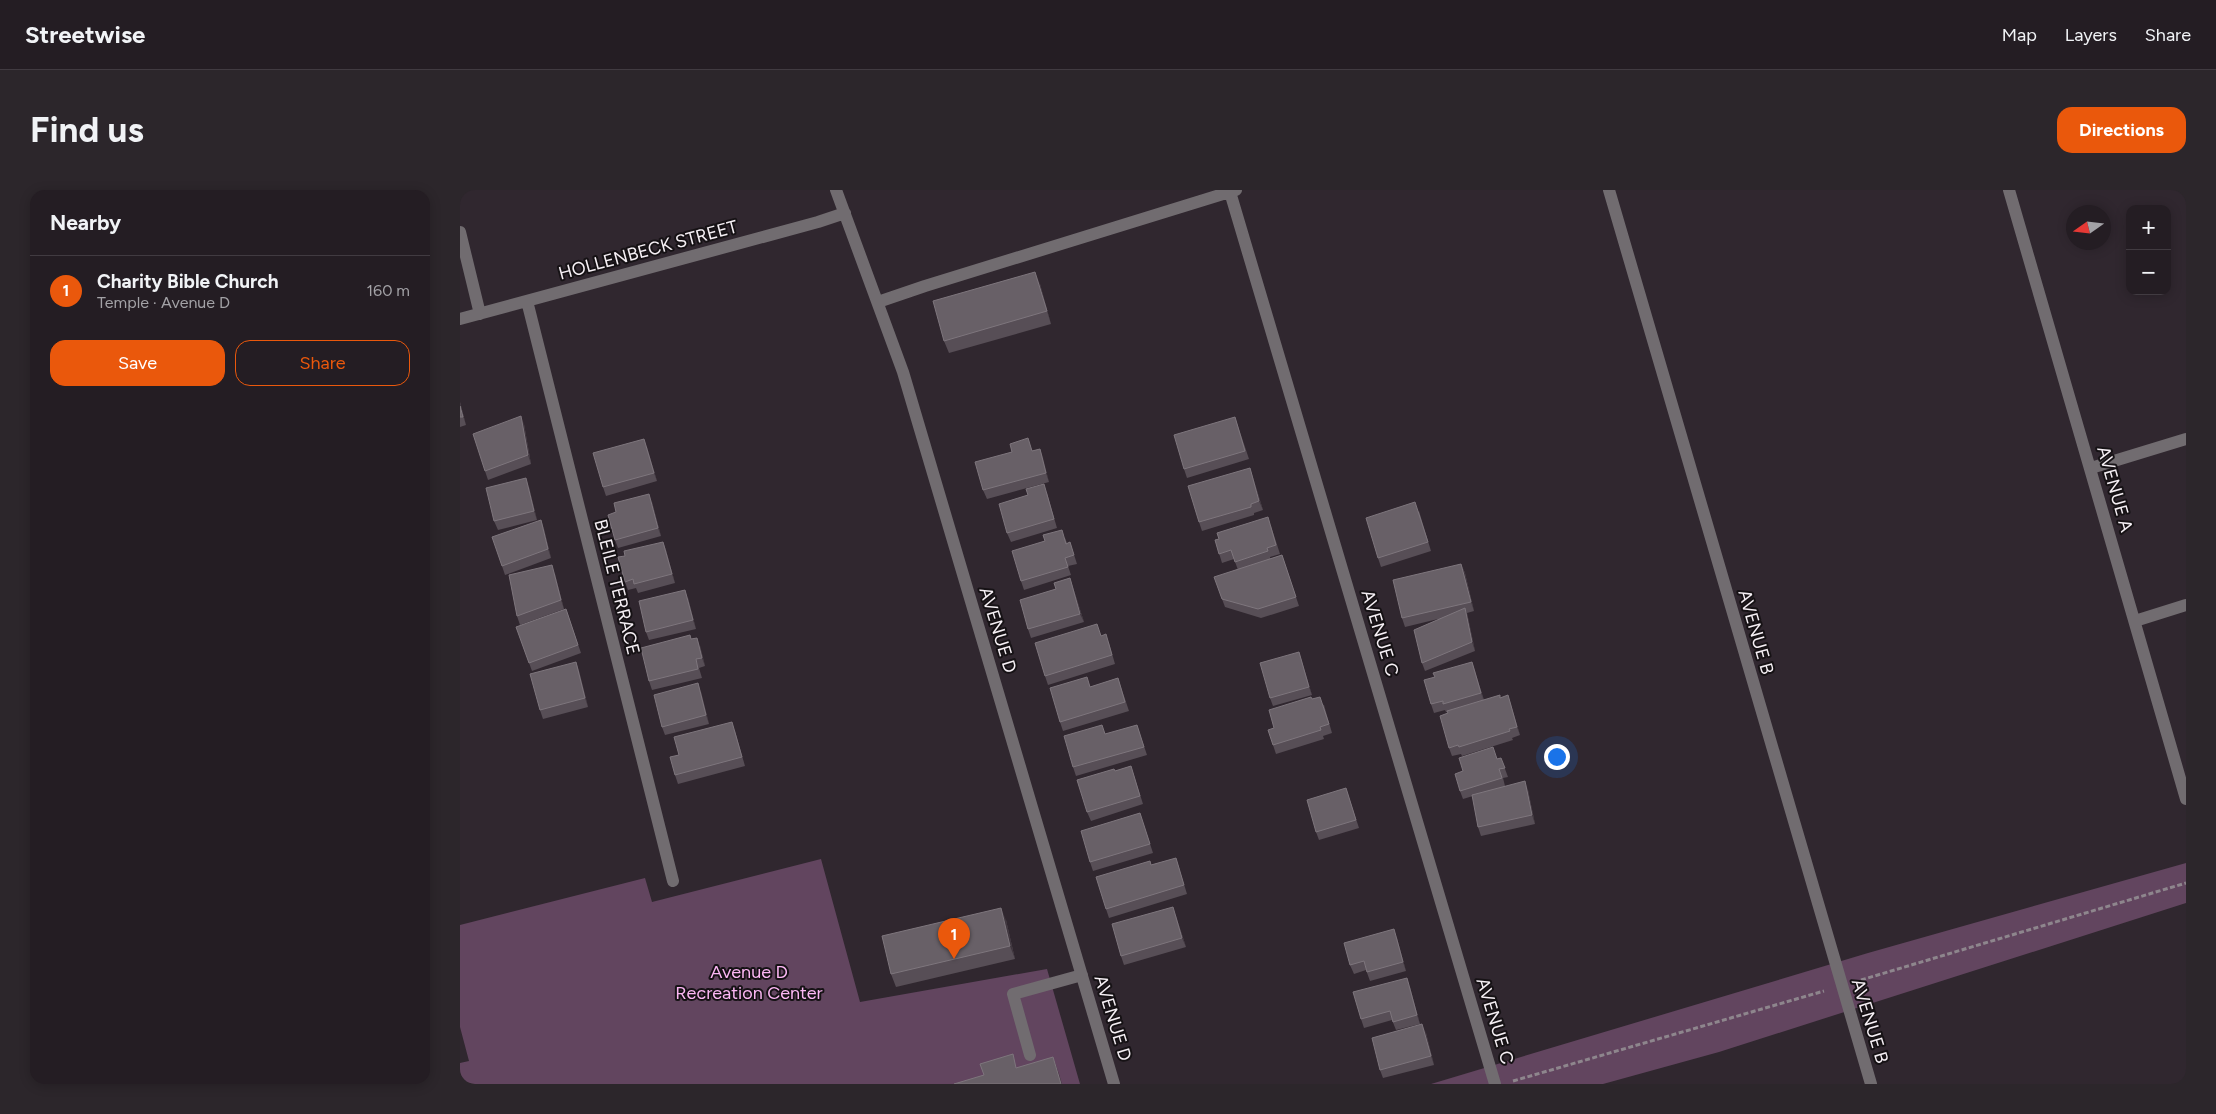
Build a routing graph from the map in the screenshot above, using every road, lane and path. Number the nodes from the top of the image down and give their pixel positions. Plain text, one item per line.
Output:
1 (836, 190) edge
2 (1609, 190) edge
3 (2009, 190) edge
4 (1233, 191) edge
5 (845, 212) junction
6 (460, 232) edge
7 (527, 301) junction
8 (878, 302) junction
9 (480, 314) junction
10 (460, 319) edge
11 (2186, 439) edge
12 (2091, 468) junction
13 (2186, 605) edge
14 (2135, 621) junction
15 (2186, 799) edge
16 (672, 882) dead end
17 (1082, 975) junction
18 (1030, 1055) dead end
19 (1114, 1084) edge
20 (1495, 1084) edge
21 (1871, 1084) edge

1 - 5 street, AVENUE D
2 - 21 street, AVENUE B
3 - 12 street, AVENUE A
4 - 8 street
4 - 20 street, AVENUE C
5 - 7 street, HOLLENBECK STREET
5 - 8 street, AVENUE D
6 - 9 street
7 - 9 street, HOLLENBECK STREET
7 - 16 street, BLEILE TERRACE
8 - 17 street, AVENUE D
9 - 10 street, HOLLENBECK STREET
11 - 12 street
12 - 14 street, AVENUE A
13 - 14 street
14 - 15 street, AVENUE A
17 - 18 street
17 - 19 street, AVENUE D

